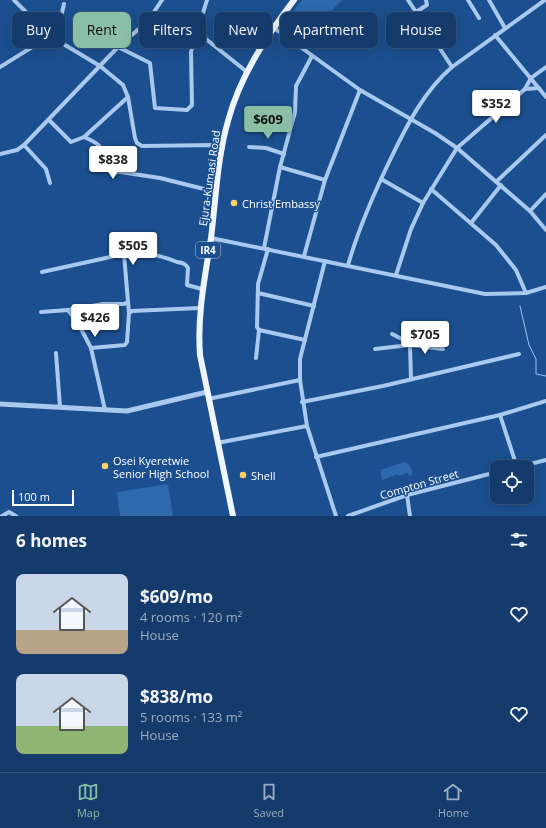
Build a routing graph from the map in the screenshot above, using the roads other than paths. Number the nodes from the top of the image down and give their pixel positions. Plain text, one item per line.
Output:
1 (14, 0) edge
2 (162, 0) edge
3 (207, 0) edge
4 (294, 0) edge
5 (408, 0) edge
6 (426, 0) edge
7 (468, 0) edge
8 (489, 0) edge
9 (545, 0) edge
10 (64, 4) dead end
11 (26, 12) edge
12 (62, 12) edge
13 (203, 12) edge
14 (416, 12) joint
15 (479, 18) dead end
16 (274, 28) junction
17 (505, 28) junction
18 (495, 35) junction
19 (131, 36) edge
20 (206, 40) edge
21 (65, 44) edge
22 (31, 48) edge
23 (117, 48) edge
24 (120, 48) edge
25 (192, 48) edge
26 (440, 48) edge
27 (312, 56) junction
28 (100, 66) junction
29 (0, 67) edge
30 (452, 67) junction
31 (546, 67) edge
32 (247, 72) junction
33 (531, 78) junction
34 (539, 88) junction
35 (525, 89) junction
36 (360, 90) junction
37 (128, 97) junction
38 (546, 97) edge
39 (49, 120) junction
40 (412, 120) junction
41 (546, 135) edge
42 (84, 137) junction
43 (24, 145) junction
44 (248, 147) dead end
45 (223, 148) junction
46 (457, 148) junction
47 (0, 154) edge
48 (284, 154) junction
49 (280, 167) junction
50 (381, 179) junction
51 (325, 180) junction
52 (497, 181) junction
53 (50, 183) dead end
54 (501, 185) junction
55 (431, 189) junction
56 (216, 192) junction
57 (546, 194) edge
58 (423, 203) junction
59 (530, 211) junction
60 (471, 223) junction
61 (546, 230) edge
62 (211, 238) junction
63 (266, 249) junction
64 (124, 254) junction
65 (304, 256) junction
66 (325, 261) junction
67 (348, 265) junction
68 (42, 272) dead end
69 (396, 275) junction
70 (546, 287) edge
71 (202, 289) junction
72 (526, 292) junction
73 (258, 293) junction
74 (128, 302) junction
75 (314, 306) junction
76 (200, 308) junction
77 (68, 310) junction
78 (40, 312) dead end
79 (129, 313) junction
80 (259, 330) junction
81 (392, 334) dead end
82 (305, 340) junction
83 (410, 345) junction
84 (91, 348) junction
85 (375, 349) dead end
86 (443, 349) dead end
87 (56, 353) dead end
88 (519, 354) dead end
89 (256, 358) dead end
90 (411, 379) junction
91 (300, 380) junction
92 (207, 392) junction
93 (208, 400) junction
94 (546, 401) edge
95 (302, 402) junction
96 (0, 404) edge
97 (60, 407) junction
98 (105, 410) junction
99 (500, 415) junction
100 (308, 426) junction
101 (217, 443) junction
102 (316, 457) junction
103 (516, 460) edge
104 (546, 460) edge
105 (534, 463) edge
106 (490, 474) edge
107 (407, 495) junction
108 (2, 516) edge
109 (16, 516) edge
110 (234, 516) edge
111 (336, 516) edge
112 (348, 516) edge
113 (410, 516) edge

1 - 11 street
2 - 19 street
3 - 13 street
4 - 16 main road, Ejura-Kumasi Road / IR4
5 - 14 street
6 - 14 street
7 - 15 street
8 - 17 street
9 - 17 street
10 - 12 street
16 - 27 street
16 - 32 main road, Ejura-Kumasi Road / IR4
17 - 18 street
18 - 30 street
18 - 33 street
20 - 32 street
21 - 28 street
22 - 29 street
23 - 28 street
24 - 25 street
26 - 30 street
27 - 36 street
27 - 48 street
28 - 37 street
28 - 39 street
30 - 40 street
31 - 33 street
32 - 45 main road, Ejura-Kumasi Road / IR4
33 - 34 street
33 - 35 street
34 - 35 street
34 - 38 street
35 - 46 street
36 - 40 street
36 - 51 street
37 - 42 street
37 - 45 street
39 - 42 street
39 - 43 street
40 - 46 street
40 - 50 street
41 - 52 street
42 - 56 street
43 - 47 street
43 - 53 street
44 - 48 street
45 - 56 main road, Ejura-Kumasi Road / IR4
46 - 52 street
46 - 55 street
48 - 49 street
49 - 51 street
49 - 63 street
50 - 58 street
50 - 67 street
51 - 65 street
52 - 54 street
54 - 59 street
54 - 60 street
55 - 58 street
55 - 60 street
56 - 62 main road, Ejura-Kumasi Road / IR4
57 - 59 street
58 - 69 street
59 - 61 street
60 - 72 street
62 - 63 street
62 - 71 main road, Ejura-Kumasi Road / IR4
63 - 65 street
63 - 73 street
64 - 68 street
64 - 71 street
64 - 74 street
65 - 66 street
66 - 67 street
66 - 75 street
67 - 69 street
69 - 72 street
70 - 72 street
71 - 76 main road, Ejura-Kumasi Road / IR4
73 - 75 street
73 - 80 street
74 - 77 street
74 - 79 street
75 - 82 street
76 - 79 street
76 - 92 main road, Ejura-Kumasi Road / IR4
77 - 78 street
77 - 84 street
79 - 84 street
80 - 82 street
80 - 89 street
81 - 83 street
82 - 91 street
83 - 85 street
83 - 86 street
83 - 90 street
84 - 98 street
87 - 97 street
88 - 90 street
90 - 95 street
91 - 93 street
91 - 95 street
92 - 93 main road, Ejura-Kumasi Road / IR4
92 - 98 street
93 - 101 main road, Ejura-Kumasi Road / IR4
94 - 99 street
95 - 100 street
96 - 97 street
97 - 98 street
99 - 102 street
99 - 103 street
100 - 101 street
100 - 102 street
101 - 110 main road, Ejura-Kumasi Road / IR4
102 - 111 street
104 - 105 street
106 - 107 street, Compton Street
107 - 112 street, Compton Street
107 - 113 street
108 - 109 street

